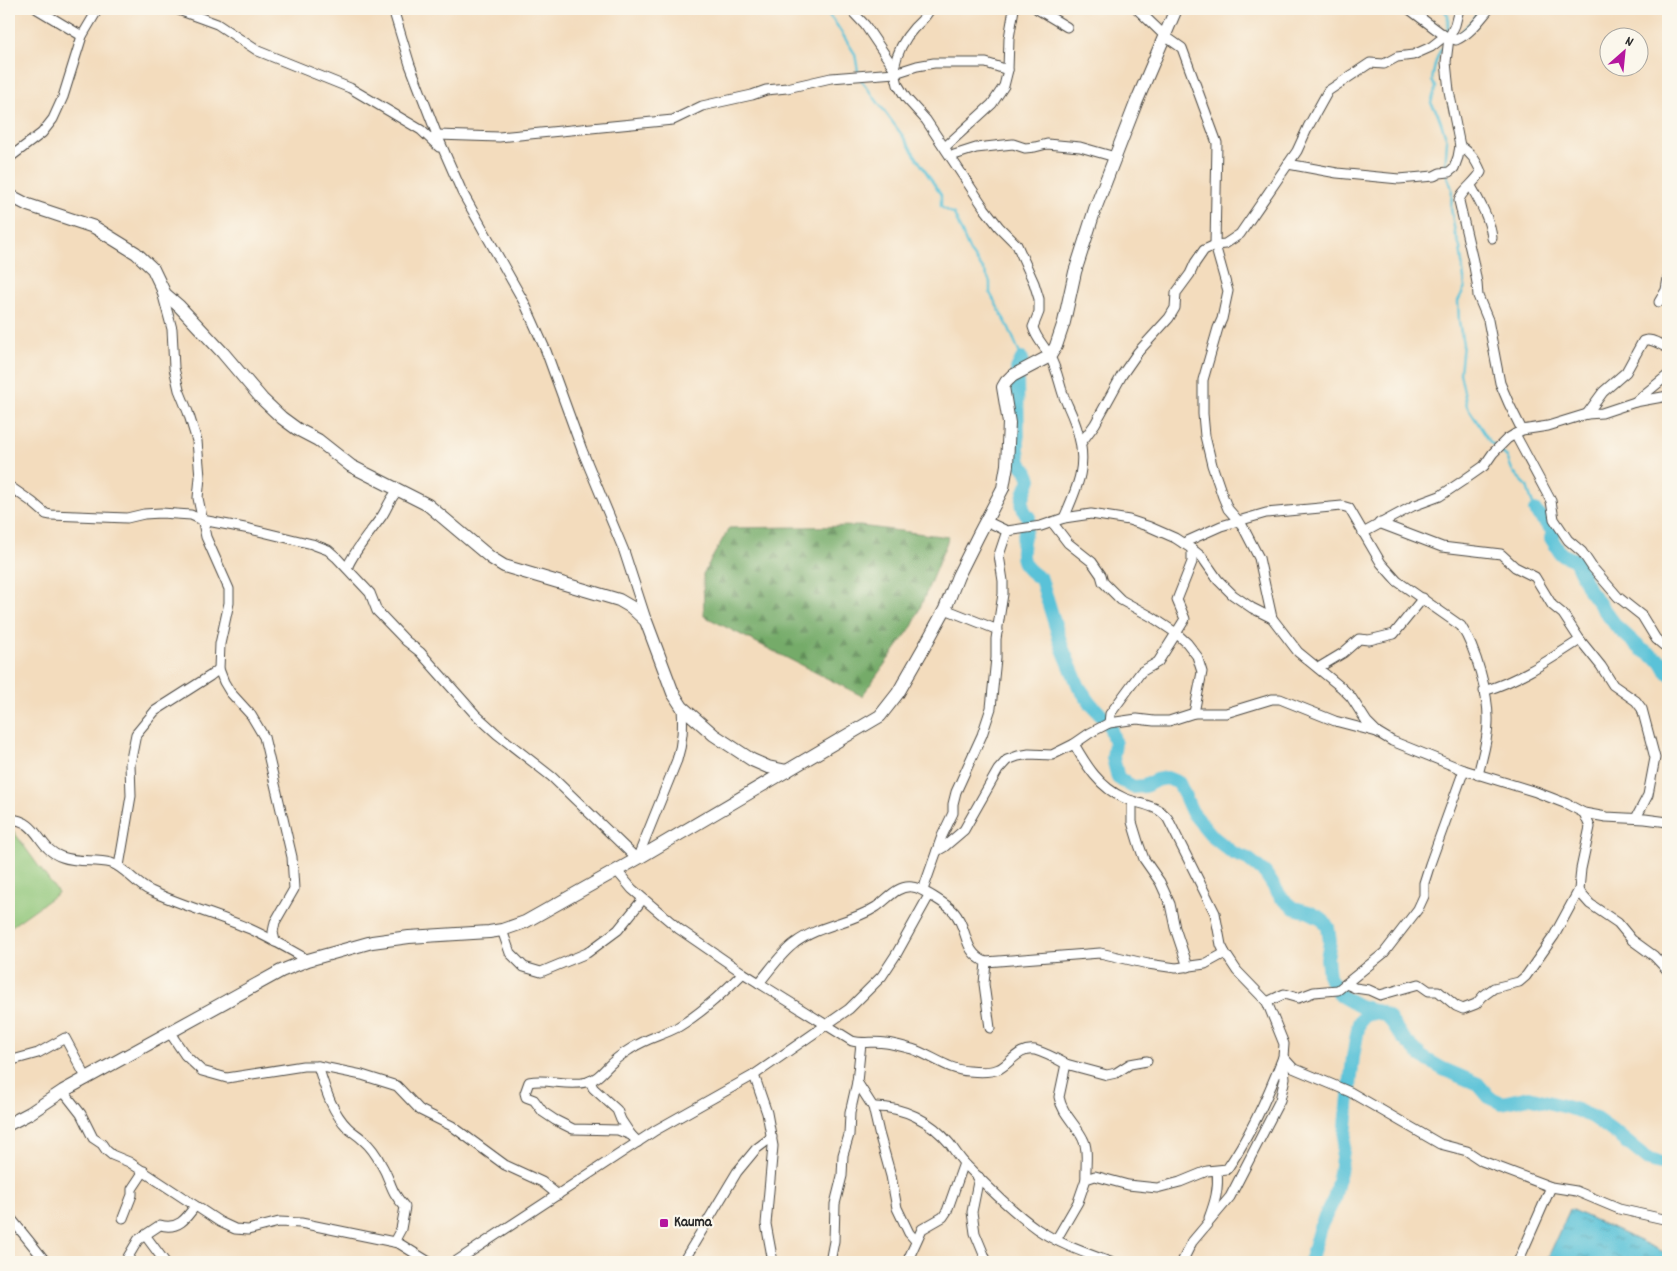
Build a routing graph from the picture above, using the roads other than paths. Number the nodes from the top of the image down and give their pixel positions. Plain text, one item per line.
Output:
1 (37, 9) edge
2 (98, 9) edge
3 (176, 9) edge
4 (393, 9) edge
5 (850, 9) edge
6 (930, 9) edge
7 (1014, 9) edge
8 (1037, 9) edge
9 (1137, 9) edge
10 (1176, 9) edge
11 (1409, 9) edge
12 (1459, 9) edge
13 (1489, 9) edge
14 (1067, 27) dead end
15 (82, 36) junction
16 (1165, 36) junction
17 (1447, 37) junction
18 (1008, 70) junction
19 (895, 71) junction
20 (437, 135) junction
21 (1460, 146) junction
22 (945, 147) junction
23 (446, 156) junction
24 (951, 156) junction
25 (1115, 157) junction
26 (9, 158) edge
27 (1288, 164) junction
28 (1470, 186) junction
29 (9, 195) edge
30 (1492, 238) dead end
31 (1216, 245) junction
32 (1668, 278) edge
33 (160, 287) junction
34 (1659, 302) dead end
35 (1668, 348) edge
36 (1050, 356) junction
37 (1668, 375) edge
38 (1668, 396) edge
39 (1635, 402) junction
40 (1587, 414) junction
41 (1519, 432) junction
42 (1081, 443) junction
43 (9, 486) edge
44 (399, 490) junction
45 (1064, 518) junction
46 (202, 520) junction
47 (1237, 520) junction
48 (986, 521) junction
49 (1052, 522) junction
50 (1379, 523) junction
51 (1006, 531) junction
52 (1363, 533) junction
53 (1183, 543) junction
54 (1192, 549) junction
55 (347, 568) junction
56 (1423, 598) junction
57 (944, 609) junction
58 (1272, 618) junction
59 (646, 620) junction
60 (998, 630) junction
61 (1176, 633) junction
62 (1580, 640) junction
63 (1668, 649) edge
64 (1318, 668) junction
65 (219, 669) junction
66 (1484, 691) junction
67 (682, 707) junction
68 (1194, 713) junction
69 (1109, 723) junction
70 (1377, 732) junction
71 (1074, 744) junction
72 (1464, 770) junction
73 (786, 771) junction
74 (1478, 774) junction
75 (1132, 801) junction
76 (1584, 813) junction
77 (1636, 818) junction
78 (9, 819) edge
79 (1668, 822) edge
80 (937, 851) junction
81 (637, 859) junction
82 (119, 866) junction
83 (617, 871) junction
84 (1580, 890) junction
85 (926, 893) junction
86 (643, 898) junction
87 (502, 930) junction
88 (274, 942) junction
89 (1225, 953) junction
90 (308, 960) junction
91 (986, 962) junction
92 (1188, 967) junction
93 (1668, 971) edge
94 (743, 973) junction
95 (759, 982) junction
96 (1346, 984) junction
97 (1267, 1002) junction
98 (828, 1025) junction
99 (990, 1028) dead end
100 (170, 1033) junction
101 (861, 1043) junction
102 (1283, 1057) junction
103 (9, 1061) edge
104 (1147, 1061) dead end
105 (1066, 1064) junction
106 (318, 1066) junction
107 (754, 1075) junction
108 (87, 1079) junction
109 (590, 1081) junction
110 (858, 1082) junction
111 (63, 1091) junction
112 (873, 1107) junction
113 (9, 1124) edge
114 (772, 1137) junction
115 (635, 1138) junction
116 (964, 1163) junction
117 (144, 1171) junction
118 (1216, 1171) junction
119 (979, 1177) junction
120 (1086, 1179) junction
121 (1551, 1187) junction
122 (558, 1195) junction
123 (195, 1206) junction
124 (9, 1216) edge
125 (124, 1218) dead end
126 (1668, 1220) edge
127 (1208, 1221) junction
128 (145, 1235) junction
129 (1056, 1240) junction
130 (916, 1241) junction
131 (394, 1242) junction
132 (1100, 1260) edge
133 (46, 1262) edge
134 (125, 1262) edge
135 (165, 1262) edge
136 (429, 1262) edge
137 (455, 1262) edge
138 (682, 1262) edge
139 (773, 1262) edge
140 (830, 1262) edge
141 (907, 1262) edge
142 (987, 1262) edge
143 (1110, 1262) edge
144 (1182, 1262) edge
145 (1518, 1262) edge

1 - 15 street
2 - 15 street
3 - 23 street
4 - 20 street
5 - 19 street
6 - 19 street
7 - 18 street
8 - 14 street
9 - 16 street
10 - 16 street
11 - 17 street
12 - 17 street
13 - 17 street
15 - 26 street
16 - 25 street
16 - 31 street
17 - 21 street
17 - 27 street
18 - 19 street
18 - 22 street
19 - 20 street
19 - 22 street
20 - 23 street
21 - 27 street
21 - 28 street
22 - 24 street
23 - 59 street
24 - 25 street
24 - 36 street
25 - 36 street
27 - 31 street
28 - 30 street
28 - 41 street
29 - 33 street
31 - 42 street
31 - 47 street
32 - 34 street
33 - 44 street
33 - 46 street
35 - 40 street
36 - 42 street
36 - 48 street
37 - 39 street
38 - 39 street
39 - 40 street
40 - 41 street
41 - 50 street
41 - 63 street
42 - 45 street
43 - 46 street
44 - 55 street
44 - 59 street
45 - 49 street
45 - 53 street
46 - 55 street
46 - 65 street
47 - 52 street
47 - 53 street
47 - 58 street
48 - 51 street
48 - 57 street
49 - 51 street
49 - 61 street
50 - 52 street
50 - 62 street
51 - 60 street
52 - 56 street
53 - 54 street
54 - 58 street
54 - 61 street
55 - 81 street
56 - 64 street
56 - 66 street
57 - 60 street
57 - 73 street
58 - 64 street
59 - 67 street
60 - 80 street
61 - 68 street
61 - 69 street
62 - 66 street
62 - 77 street
64 - 70 street
65 - 82 street
65 - 88 street
66 - 74 street
67 - 73 street
67 - 81 street
68 - 69 street
68 - 70 street
69 - 71 street
70 - 72 street
71 - 75 street
71 - 80 street
72 - 74 street
72 - 96 street
73 - 81 street
74 - 76 street
75 - 89 street
75 - 92 street
76 - 77 street
76 - 84 street
77 - 79 street
78 - 82 street
80 - 85 street
81 - 83 street
82 - 88 street
83 - 86 street
83 - 87 street
84 - 93 street
84 - 96 street
85 - 91 street
85 - 95 street
85 - 98 street
86 - 87 street
86 - 94 street
87 - 90 street
88 - 90 street
89 - 92 street
89 - 97 street
90 - 100 street
91 - 92 street
91 - 99 street
94 - 95 street
94 - 109 street
95 - 98 street
96 - 97 street
97 - 102 street
98 - 101 street
98 - 107 street
100 - 106 street
100 - 108 street
101 - 105 street
101 - 110 street
102 - 118 street
102 - 121 street
102 - 127 street
103 - 108 street
104 - 105 street
105 - 120 street
106 - 122 street
106 - 131 street
107 - 114 street
107 - 115 street
108 - 111 street
109 - 115 street
109 - 115 street
110 - 112 street
110 - 140 street
111 - 113 street
111 - 117 street
112 - 116 street
112 - 130 street
114 - 138 street
114 - 139 street
115 - 122 street
116 - 119 street
116 - 130 street
117 - 123 street
117 - 125 street
118 - 120 street
118 - 127 street
119 - 129 street
119 - 142 street
120 - 129 street
121 - 126 street
121 - 145 street
122 - 137 street
123 - 128 street
123 - 131 street
124 - 133 street
127 - 144 street
128 - 134 street
128 - 135 street
129 - 132 street
130 - 141 street
131 - 136 street
132 - 143 street

